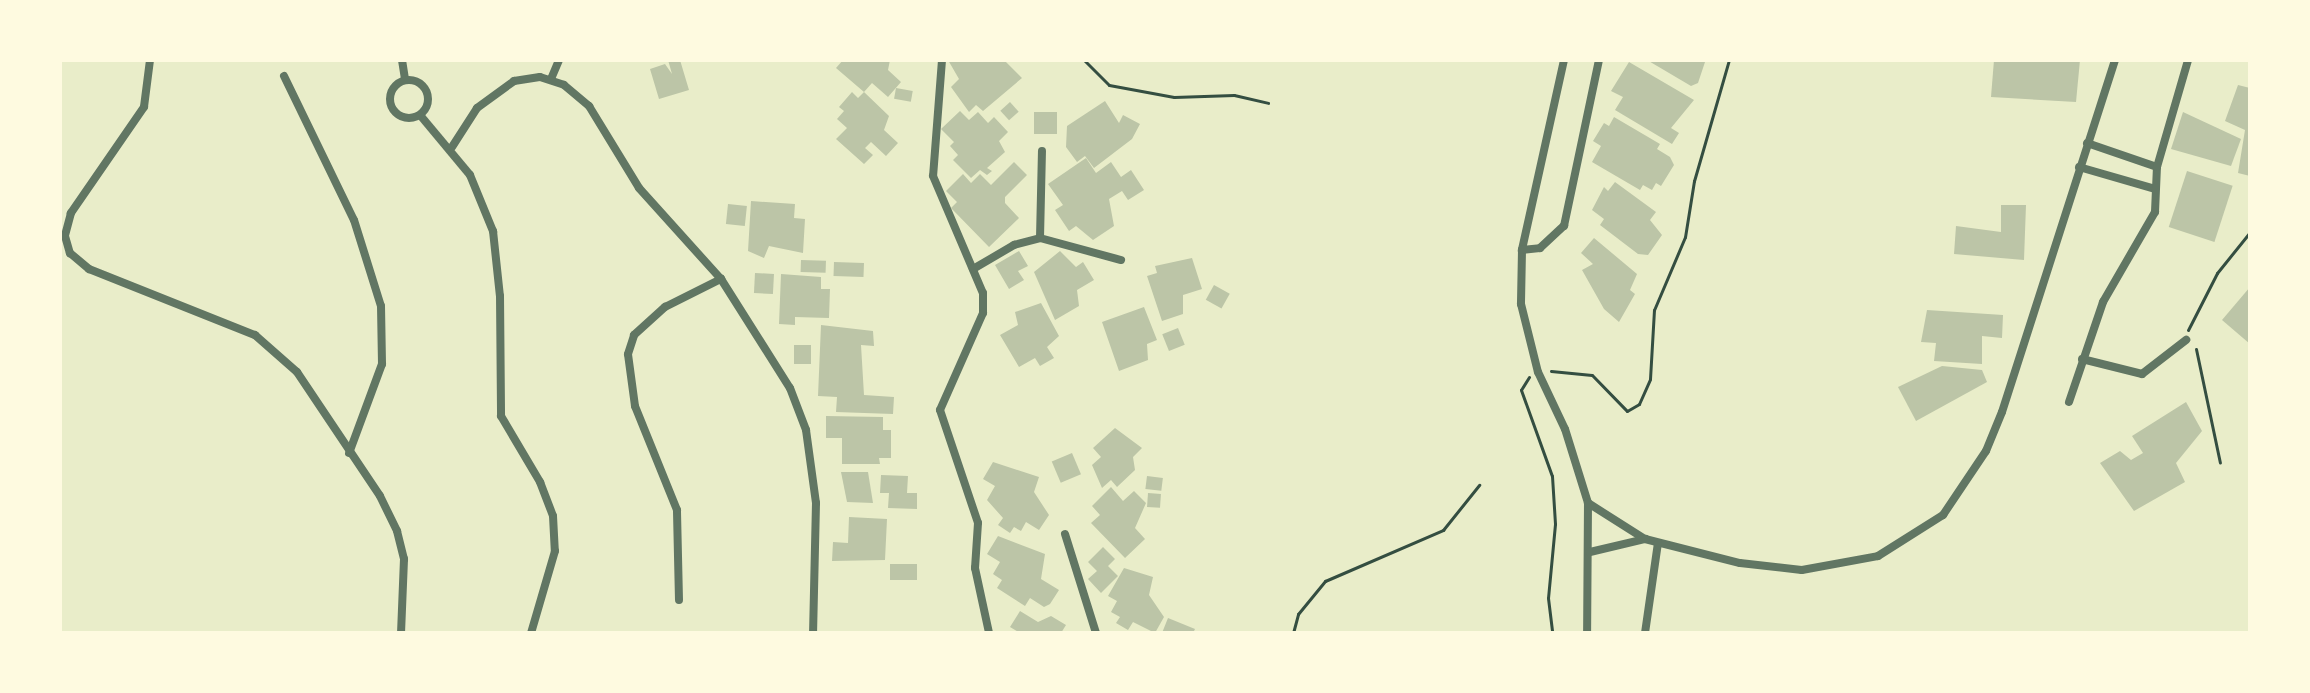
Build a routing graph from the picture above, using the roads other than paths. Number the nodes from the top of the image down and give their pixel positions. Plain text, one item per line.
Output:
1 (150, 60) edge
2 (402, 60) edge
3 (559, 60) edge
4 (942, 60) edge
5 (1564, 60) edge
6 (1599, 60) edge
7 (2115, 60) edge
8 (2188, 60) edge
9 (284, 76) dead end
10 (551, 79) junction
11 (405, 80) junction
12 (420, 115) junction
13 (2087, 143) junction
14 (452, 147) junction
15 (1042, 151) dead end
16 (2079, 167) junction
17 (2157, 167) junction
18 (2155, 189) junction
19 (1040, 238) junction
20 (1522, 250) junction
21 (1121, 260) dead end
22 (973, 269) junction
23 (721, 279) junction
24 (2186, 340) road end
25 (2082, 359) junction
26 (2069, 402) dead end
27 (349, 453) junction
28 (1588, 503) junction
29 (1065, 534) dead end
30 (1645, 539) junction
31 (1658, 543) junction
32 (1590, 552) junction
33 (679, 600) dead end
34 (401, 633) edge
35 (531, 633) edge
36 (813, 633) edge
37 (989, 633) edge
38 (1096, 633) edge
39 (1587, 633) edge
40 (1645, 633) edge

1 - 27 street
2 - 11 street
3 - 10 street
4 - 22 street
5 - 20 street
6 - 20 street
7 - 13 street
8 - 17 street
9 - 27 street
10 - 14 street
10 - 23 street
11 - 12 street
11 - 12 street
12 - 14 street
13 - 16 street
13 - 17 street
14 - 35 street
15 - 19 street
16 - 18 street
16 - 31 street
17 - 18 street
18 - 25 street
19 - 21 street
19 - 22 street
20 - 28 street
22 - 37 street
23 - 33 street
23 - 36 street
24 - 25 street
25 - 26 street
27 - 34 street
28 - 30 street
28 - 32 street
29 - 38 street
30 - 31 street
30 - 32 street
31 - 40 street
32 - 39 street

